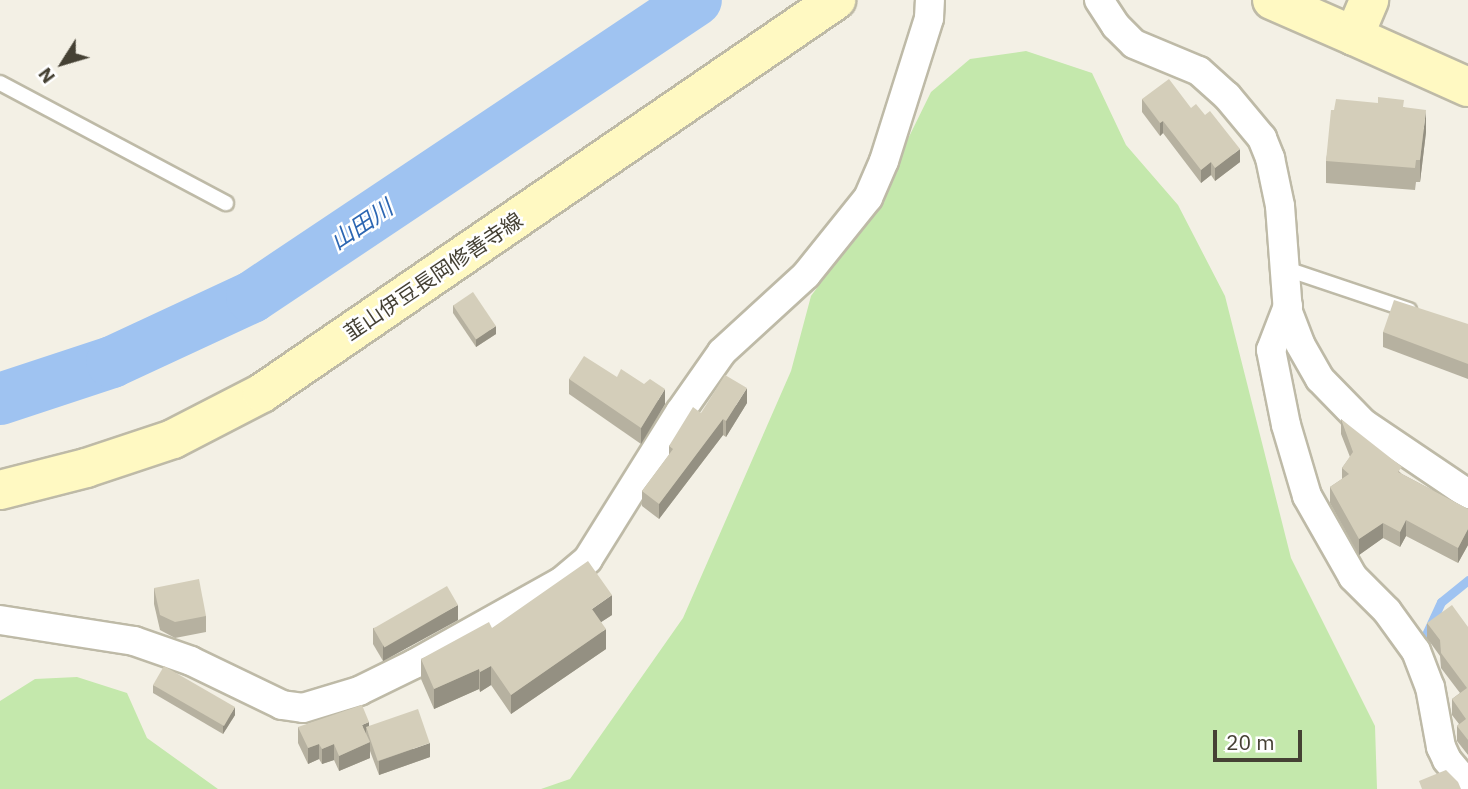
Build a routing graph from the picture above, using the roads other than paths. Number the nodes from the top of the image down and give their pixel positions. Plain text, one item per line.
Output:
1 (836, 0) edge
2 (930, 0) edge
3 (1099, 0) edge
4 (1272, 0) edge
5 (1362, 17) edge
6 (0, 83) edge
7 (1468, 87) edge
8 (226, 203) dead end
9 (1284, 268) junction
10 (1288, 306) junction
11 (1429, 317) edge
12 (0, 490) edge
13 (1468, 494) edge
14 (0, 620) edge
15 (1468, 785) edge

1 - 12 main road, 韮山伊豆長岡修善寺線
2 - 14 street
3 - 9 street
4 - 5 main road
5 - 7 main road
6 - 8 lane
9 - 10 street
9 - 11 lane
10 - 13 street
10 - 15 street

